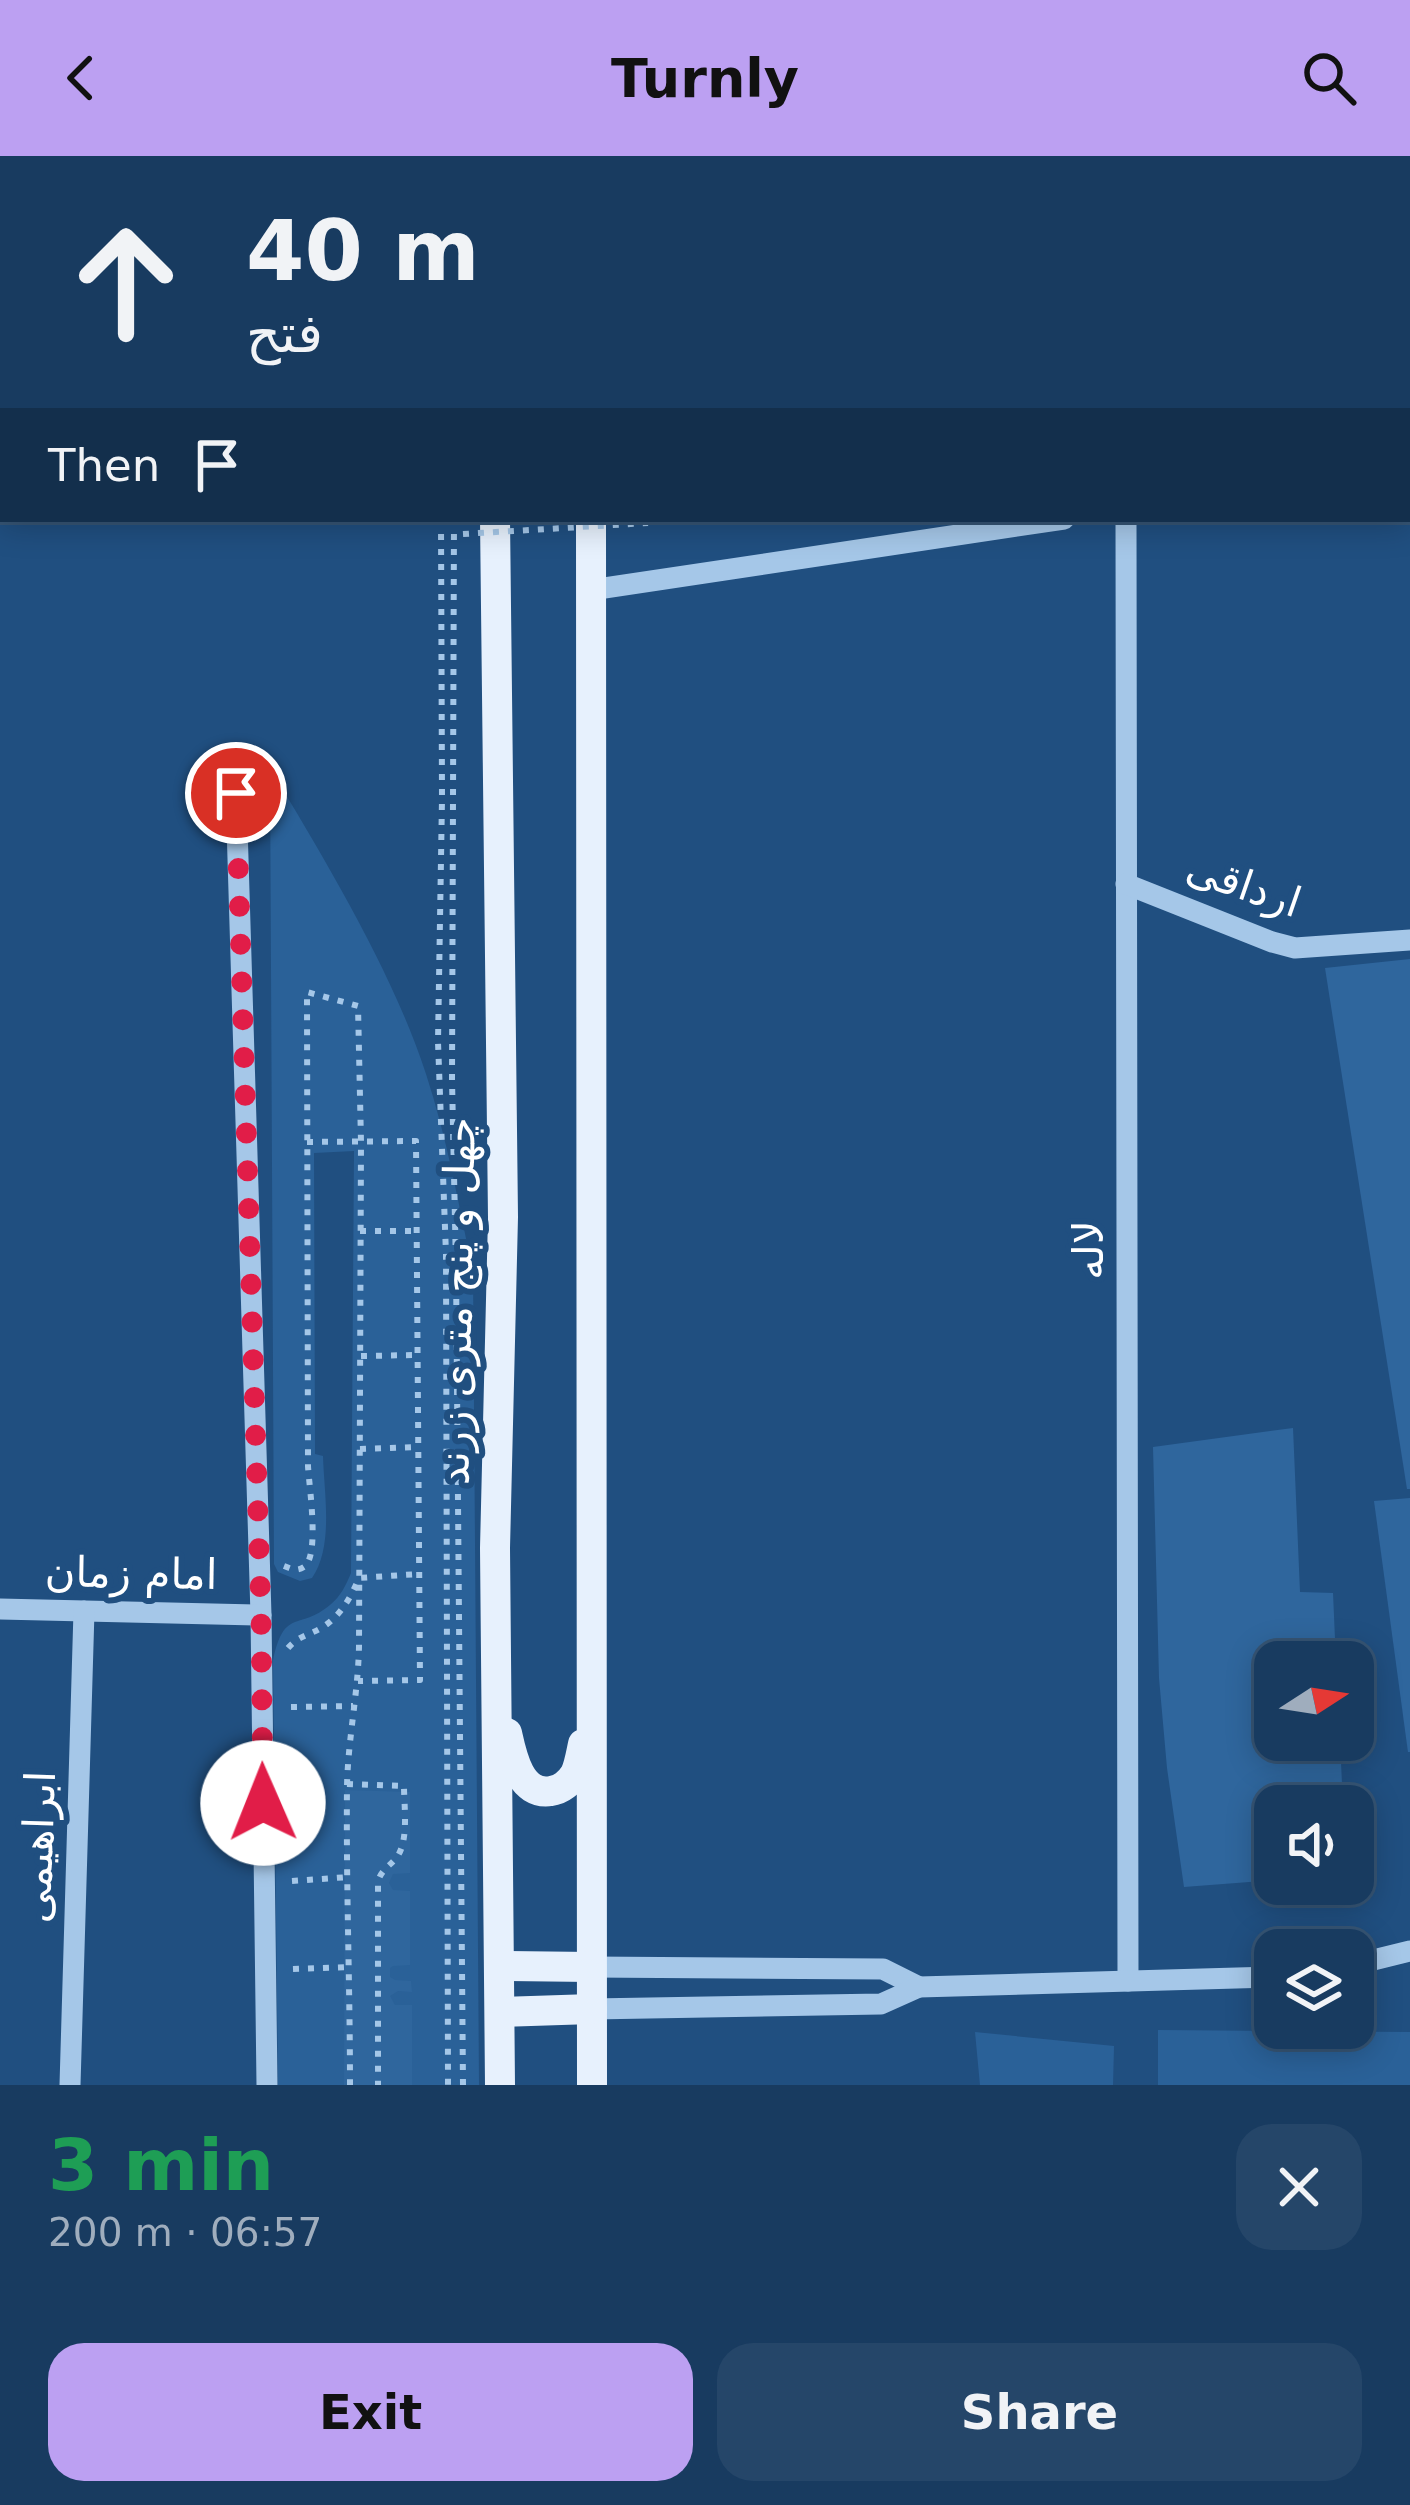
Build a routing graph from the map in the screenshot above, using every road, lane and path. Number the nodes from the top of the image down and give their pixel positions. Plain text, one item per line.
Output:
1 (441, 522) edge
2 (454, 522) edge
3 (495, 522) edge
4 (592, 522) edge
5 (634, 522) edge
6 (1044, 522) edge
7 (1126, 522) edge
8 (463, 534) dead end
9 (591, 590) junction
10 (236, 793) dead end
11 (1126, 884) junction
12 (1410, 940) edge
13 (308, 1142) junction
14 (361, 1142) junction
15 (360, 1231) junction
16 (417, 1231) junction
17 (418, 1355) junction
18 (360, 1356) junction
19 (418, 1447) junction
20 (360, 1449) junction
21 (259, 1549) junction
22 (419, 1574) junction
23 (359, 1578) junction
24 (0, 1609) edge
25 (84, 1611) junction
26 (261, 1615) junction
27 (285, 1652) dead end
28 (358, 1681) junction
29 (498, 1692) junction
30 (353, 1706) junction
31 (282, 1707) dead end
32 (590, 1718) junction
33 (347, 1784) junction
34 (349, 1877) junction
35 (283, 1881) dead end
36 (1410, 1951) edge
37 (1374, 1960) edge
38 (499, 1966) junction
39 (350, 1967) junction
40 (591, 1967) junction
41 (284, 1969) dead end
42 (1254, 1978) edge
43 (1129, 1981) junction
44 (919, 1988) junction
45 (592, 2009) junction
46 (500, 2012) junction
47 (70, 2085) edge
48 (266, 2085) edge
49 (350, 2085) edge
50 (378, 2085) edge
51 (448, 2085) edge
52 (463, 2085) edge
53 (500, 2085) edge
54 (592, 2085) edge

1 - 51 path
2 - 52 path
3 - 29 main road, چهل و پنج متری زرند
4 - 9 main road
5 - 8 path, bridge
6 - 9 street
7 - 11 street, لاله
9 - 32 main road
10 - 21 street
11 - 12 street, ارداقی
11 - 43 street, لاله
13 - 14 path
13 - 14 path
13 - 21 path
14 - 15 path
14 - 16 path
15 - 16 path
15 - 18 path
16 - 17 path
17 - 18 path
17 - 19 path
18 - 20 path
19 - 20 path
19 - 22 path
20 - 23 path
21 - 26 street
22 - 23 path
22 - 28 path
23 - 27 path
23 - 28 path
24 - 25 street, امام زمان
25 - 26 street, امام زمان
25 - 47 street, ابراهیمی
26 - 48 street
28 - 30 path
29 - 32 main road
29 - 38 main road, چهل و پنج متری زرند
30 - 31 path
30 - 33 path
32 - 40 main road
33 - 34 path
33 - 50 path
34 - 35 path
34 - 39 path
36 - 37 street
38 - 40 main road
38 - 46 main road, چهل و پنج متری زرند
39 - 41 path
39 - 49 path
40 - 44 street
40 - 45 main road
42 - 43 street
43 - 44 street
44 - 45 street
45 - 46 main road
45 - 54 main road
46 - 53 main road, چهل و پنج متری زرند

